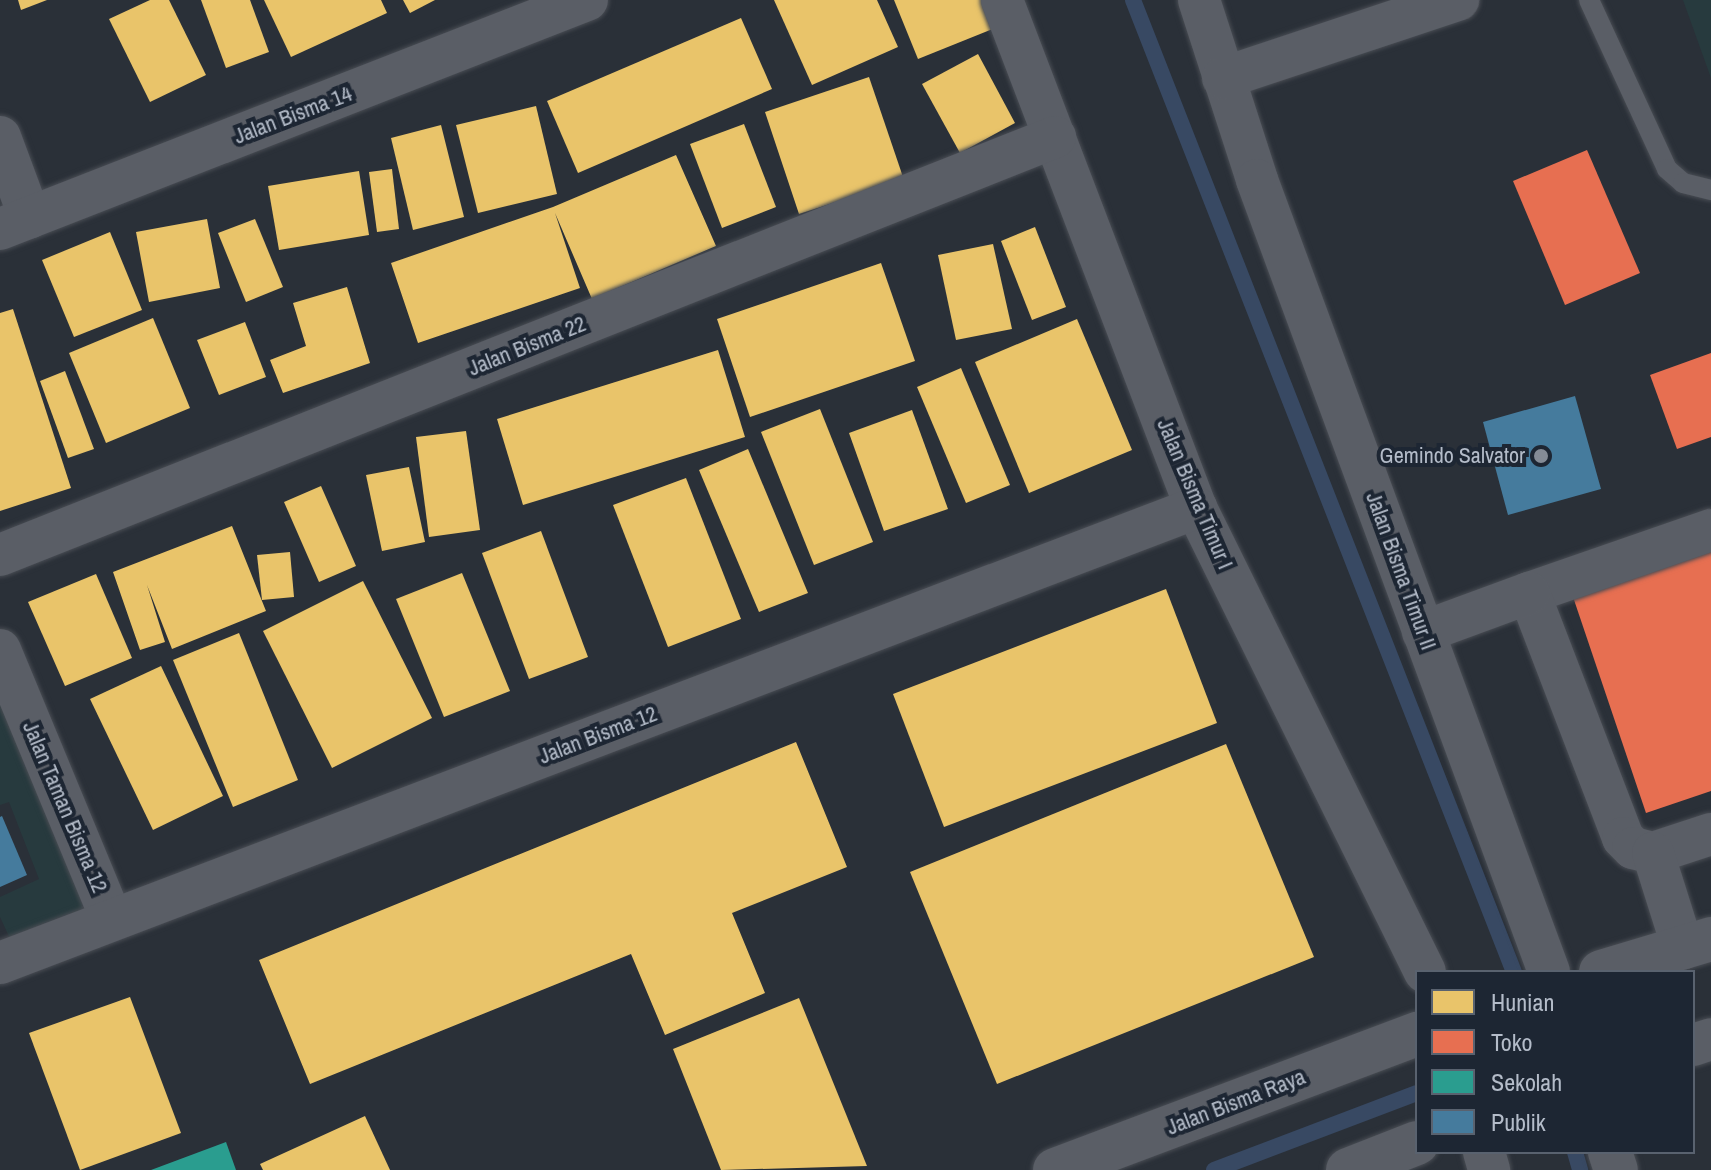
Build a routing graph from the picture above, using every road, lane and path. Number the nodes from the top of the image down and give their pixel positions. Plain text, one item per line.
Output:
1 (587, 0) edge
2 (1002, 0) edge
3 (1199, 0) edge
4 (1458, 0) edge
5 (1589, 0) edge
6 (1223, 78) junction
7 (0, 137) edge
8 (1055, 137) junction
9 (1711, 190) edge
10 (15, 224) edge
11 (1196, 508) junction
12 (1711, 530) edge
13 (0, 555) edge
14 (1529, 593) junction
15 (1423, 632) junction
16 (0, 650) edge
17 (1711, 834) edge
18 (1653, 853) junction
19 (112, 920) junction
20 (1697, 944) edge
21 (0, 963) edge
22 (1424, 970) edge
23 (1548, 970) edge
24 (1608, 970) edge
25 (1415, 1035) edge
26 (1415, 1144) edge
27 (1055, 1170) edge
28 (1348, 1170) edge

1 - 10 street, Jalan Bisma 14
2 - 8 street, Jalan Bisma Timur I
3 - 6 street, Jalan Bisma Timur II
4 - 6 street
5 - 9 lane
6 - 15 street, Jalan Bisma Timur II
7 - 10 street
8 - 11 street, Jalan Bisma Timur I
8 - 13 street, Jalan Bisma 22
11 - 19 street, Jalan Bisma 12
11 - 22 street, Jalan Bisma Timur I
12 - 14 street
14 - 15 street
14 - 18 street
15 - 23 street, Jalan Bisma Timur II
16 - 19 street, Jalan Taman Bisma 12
17 - 18 street
18 - 20 street
19 - 21 street, Jalan Bisma 12
20 - 24 street
25 - 27 street, Jalan Bisma Raya
26 - 28 street

